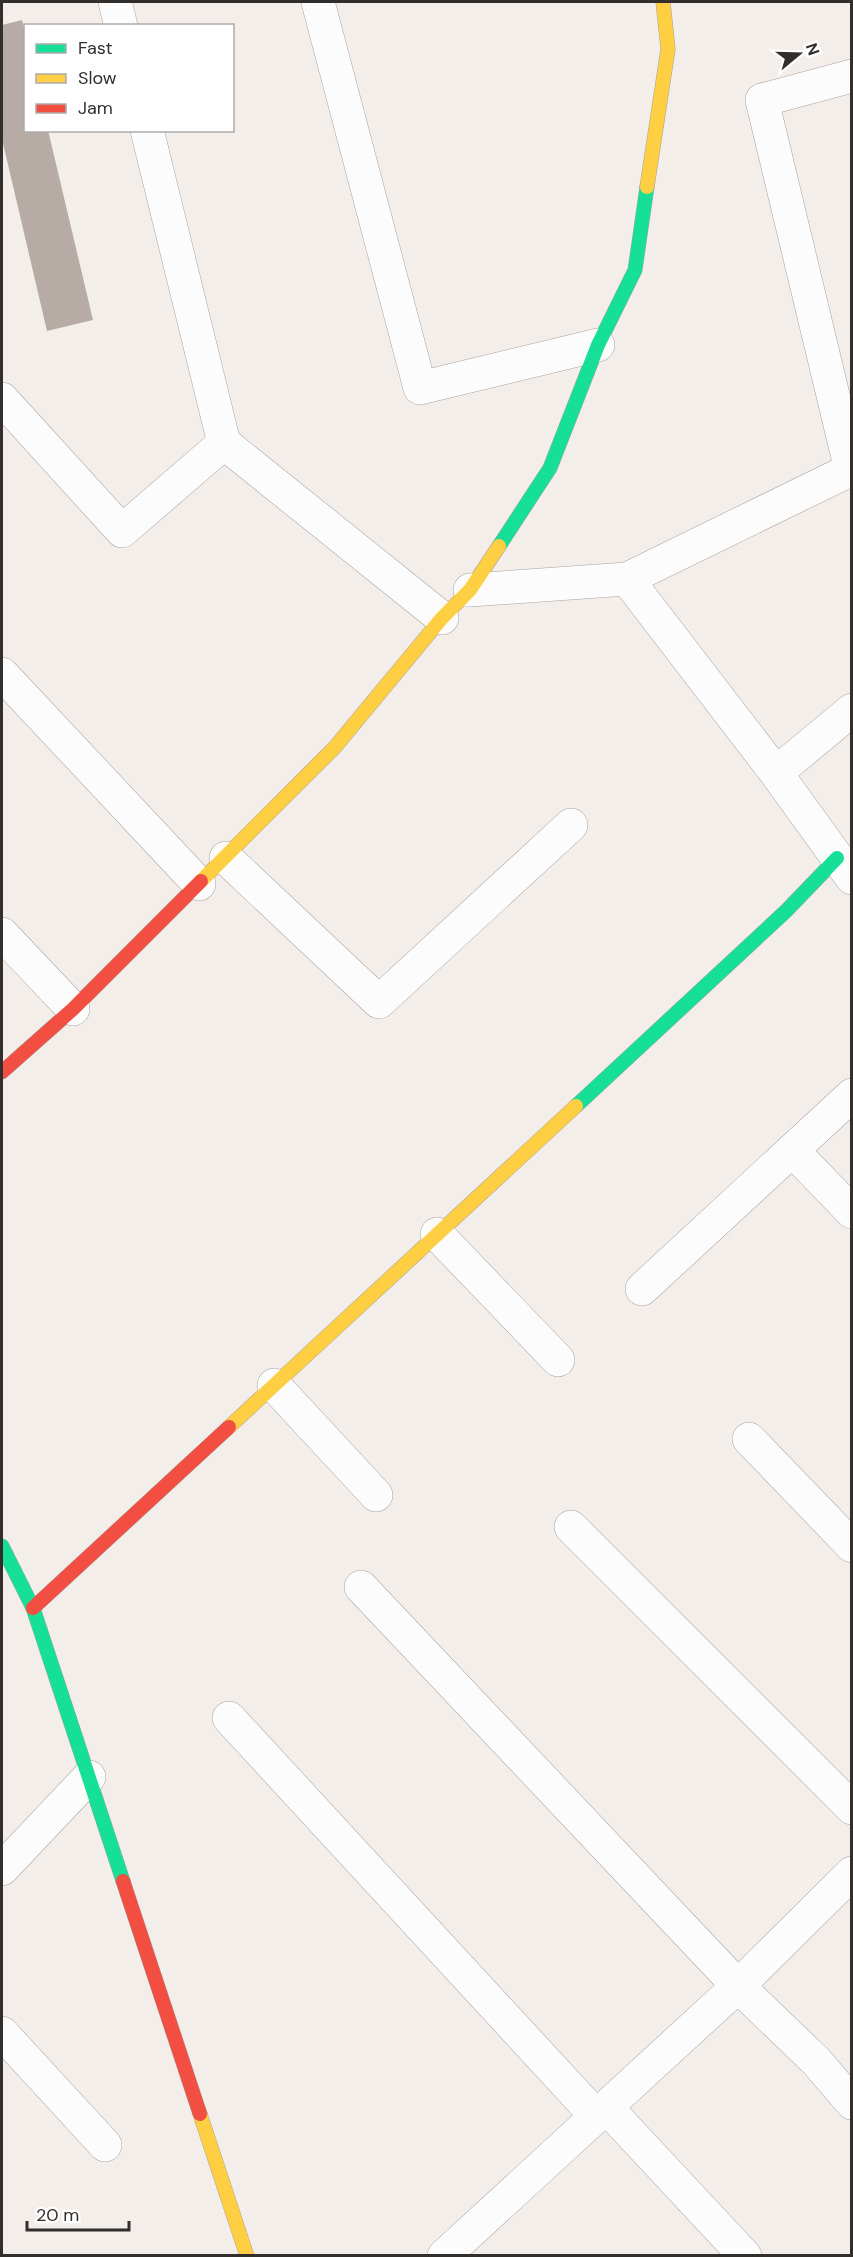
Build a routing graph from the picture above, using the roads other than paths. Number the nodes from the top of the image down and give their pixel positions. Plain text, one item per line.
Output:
1 (115, 2) edge
2 (318, 2) edge
3 (663, 2) edge
4 (120, 24) edge
5 (852, 76) edge
6 (147, 132) edge
7 (598, 345) junction
8 (2, 399) edge
9 (224, 443) junction
10 (851, 470) edge
11 (627, 579) junction
12 (470, 590) junction
13 (442, 618) junction
14 (2, 674) edge
15 (852, 710) edge
16 (776, 773) junction
17 (572, 825) dead end
18 (226, 858) junction
19 (844, 868) edge
20 (199, 884) junction
21 (2, 934) edge
22 (73, 1010) junction
23 (2, 1072) edge
24 (852, 1095) edge
25 (792, 1150) junction
26 (852, 1212) edge
27 (437, 1234) junction
28 (642, 1289) dead end
29 (558, 1360) dead end
30 (274, 1385) junction
31 (749, 1439) dead end
32 (376, 1495) dead end
33 (571, 1527) dead end
34 (2, 1539) edge
35 (2, 1546) edge
36 (852, 1546) edge
37 (361, 1587) dead end
38 (33, 1608) junction
39 (229, 1718) dead end
40 (89, 1777) junction
41 (852, 1808) edge
42 (2, 1869) edge
43 (852, 1873) edge
44 (738, 1986) junction
45 (2, 2033) edge
46 (852, 2103) edge
47 (601, 2112) junction
48 (105, 2145) dead end
49 (248, 2256) edge
50 (444, 2256) edge
51 (745, 2256) edge

1 - 4 street
2 - 7 street
3 - 7 street
5 - 10 street
6 - 9 street
7 - 12 street
8 - 9 street
9 - 13 street
10 - 11 street
11 - 12 street
11 - 16 street
12 - 13 street
13 - 18 street
14 - 20 street
15 - 16 street
16 - 19 street
17 - 18 street
18 - 20 street
19 - 27 street
20 - 22 street
21 - 22 street
22 - 23 street
24 - 25 street
25 - 26 street
25 - 28 street
27 - 29 street
27 - 30 street
30 - 32 street
30 - 38 street
31 - 36 street
33 - 41 street
34 - 35 street
35 - 38 street
37 - 44 street
38 - 40 street
39 - 47 street
40 - 42 street
40 - 49 street
43 - 44 street
44 - 46 street
44 - 47 street
45 - 48 street
47 - 50 street
47 - 51 street

